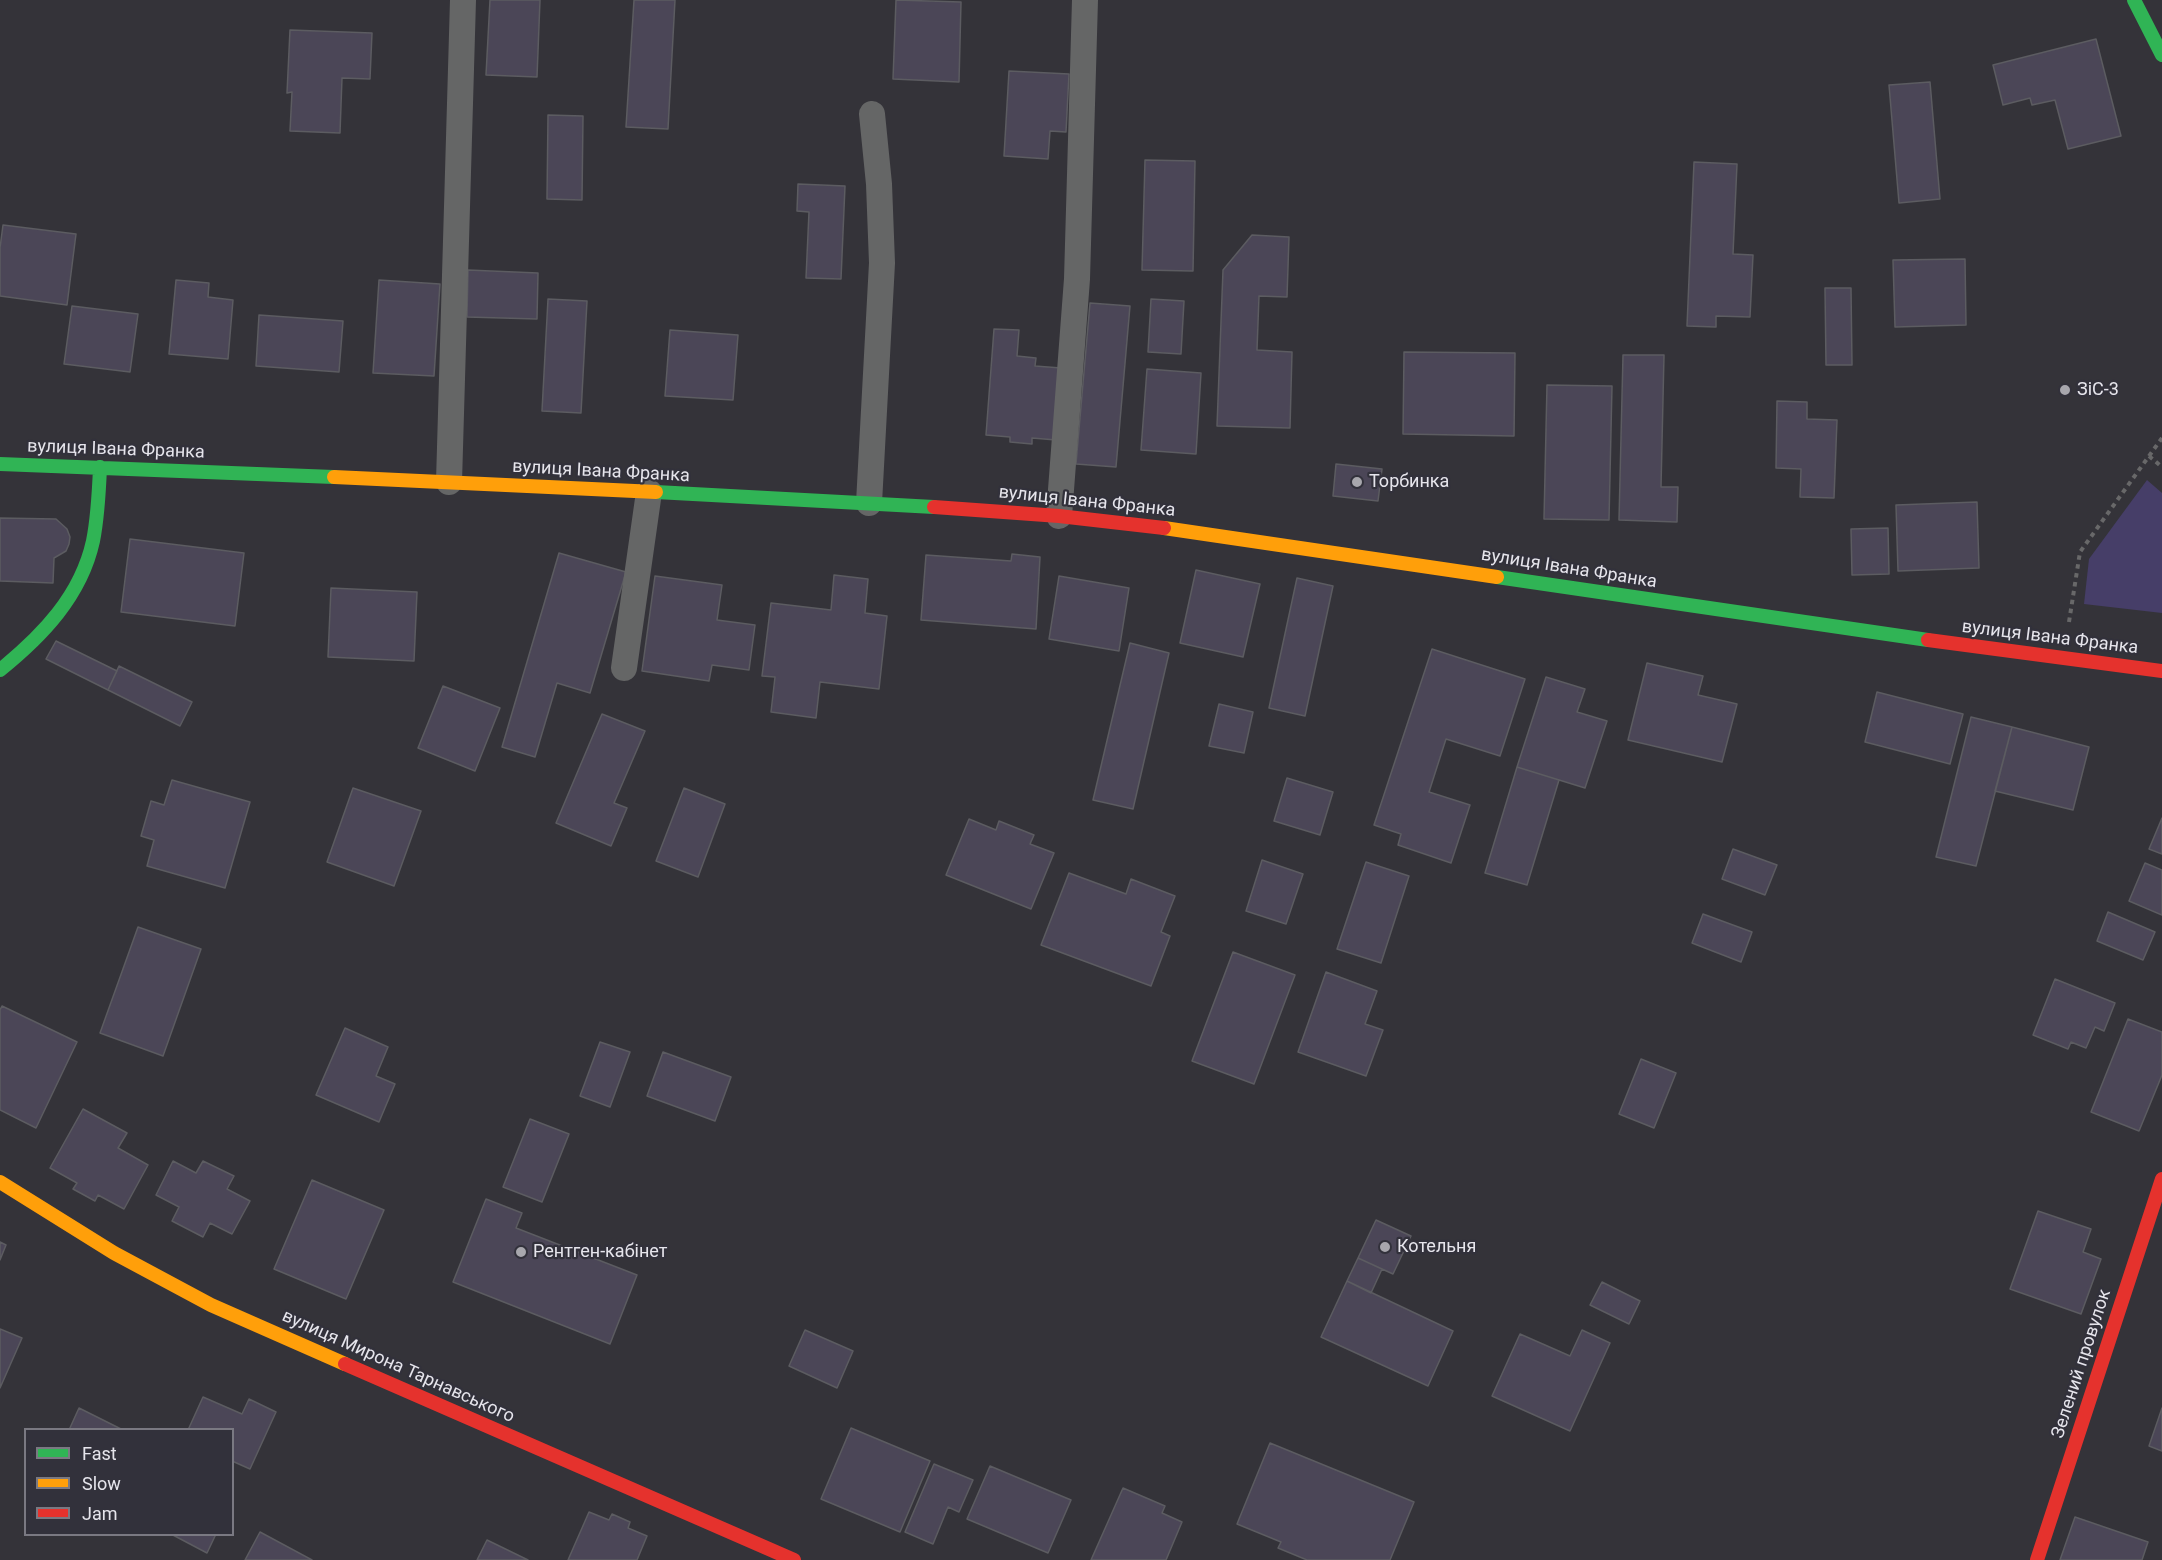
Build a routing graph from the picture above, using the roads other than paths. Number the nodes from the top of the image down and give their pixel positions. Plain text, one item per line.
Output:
1 (463, 0) edge
2 (1085, 0) edge
3 (2134, 0) edge
4 (2162, 55) edge
5 (872, 114) dead end
6 (0, 464) edge
7 (100, 467) junction
8 (449, 482) junction
9 (649, 492) junction
10 (869, 503) junction
11 (1059, 516) junction
12 (624, 668) dead end
13 (0, 670) edge
14 (2162, 670) edge
15 (2162, 1179) edge
16 (0, 1182) edge
17 (794, 1560) edge
18 (2037, 1560) edge

1 - 8 lane
2 - 11 lane
3 - 4 main road
5 - 10 lane
6 - 7 main road, вулиця Івана Франка
7 - 8 main road, вулиця Івана Франка
7 - 13 main road
8 - 9 main road, вулиця Івана Франка
9 - 10 main road, вулиця Івана Франка
9 - 12 lane
10 - 11 main road, вулиця Івана Франка
11 - 14 main road, вулиця Івана Франка
15 - 18 main road, Зелений провулок
16 - 17 main road, вулиця Мирона Тарнавського

